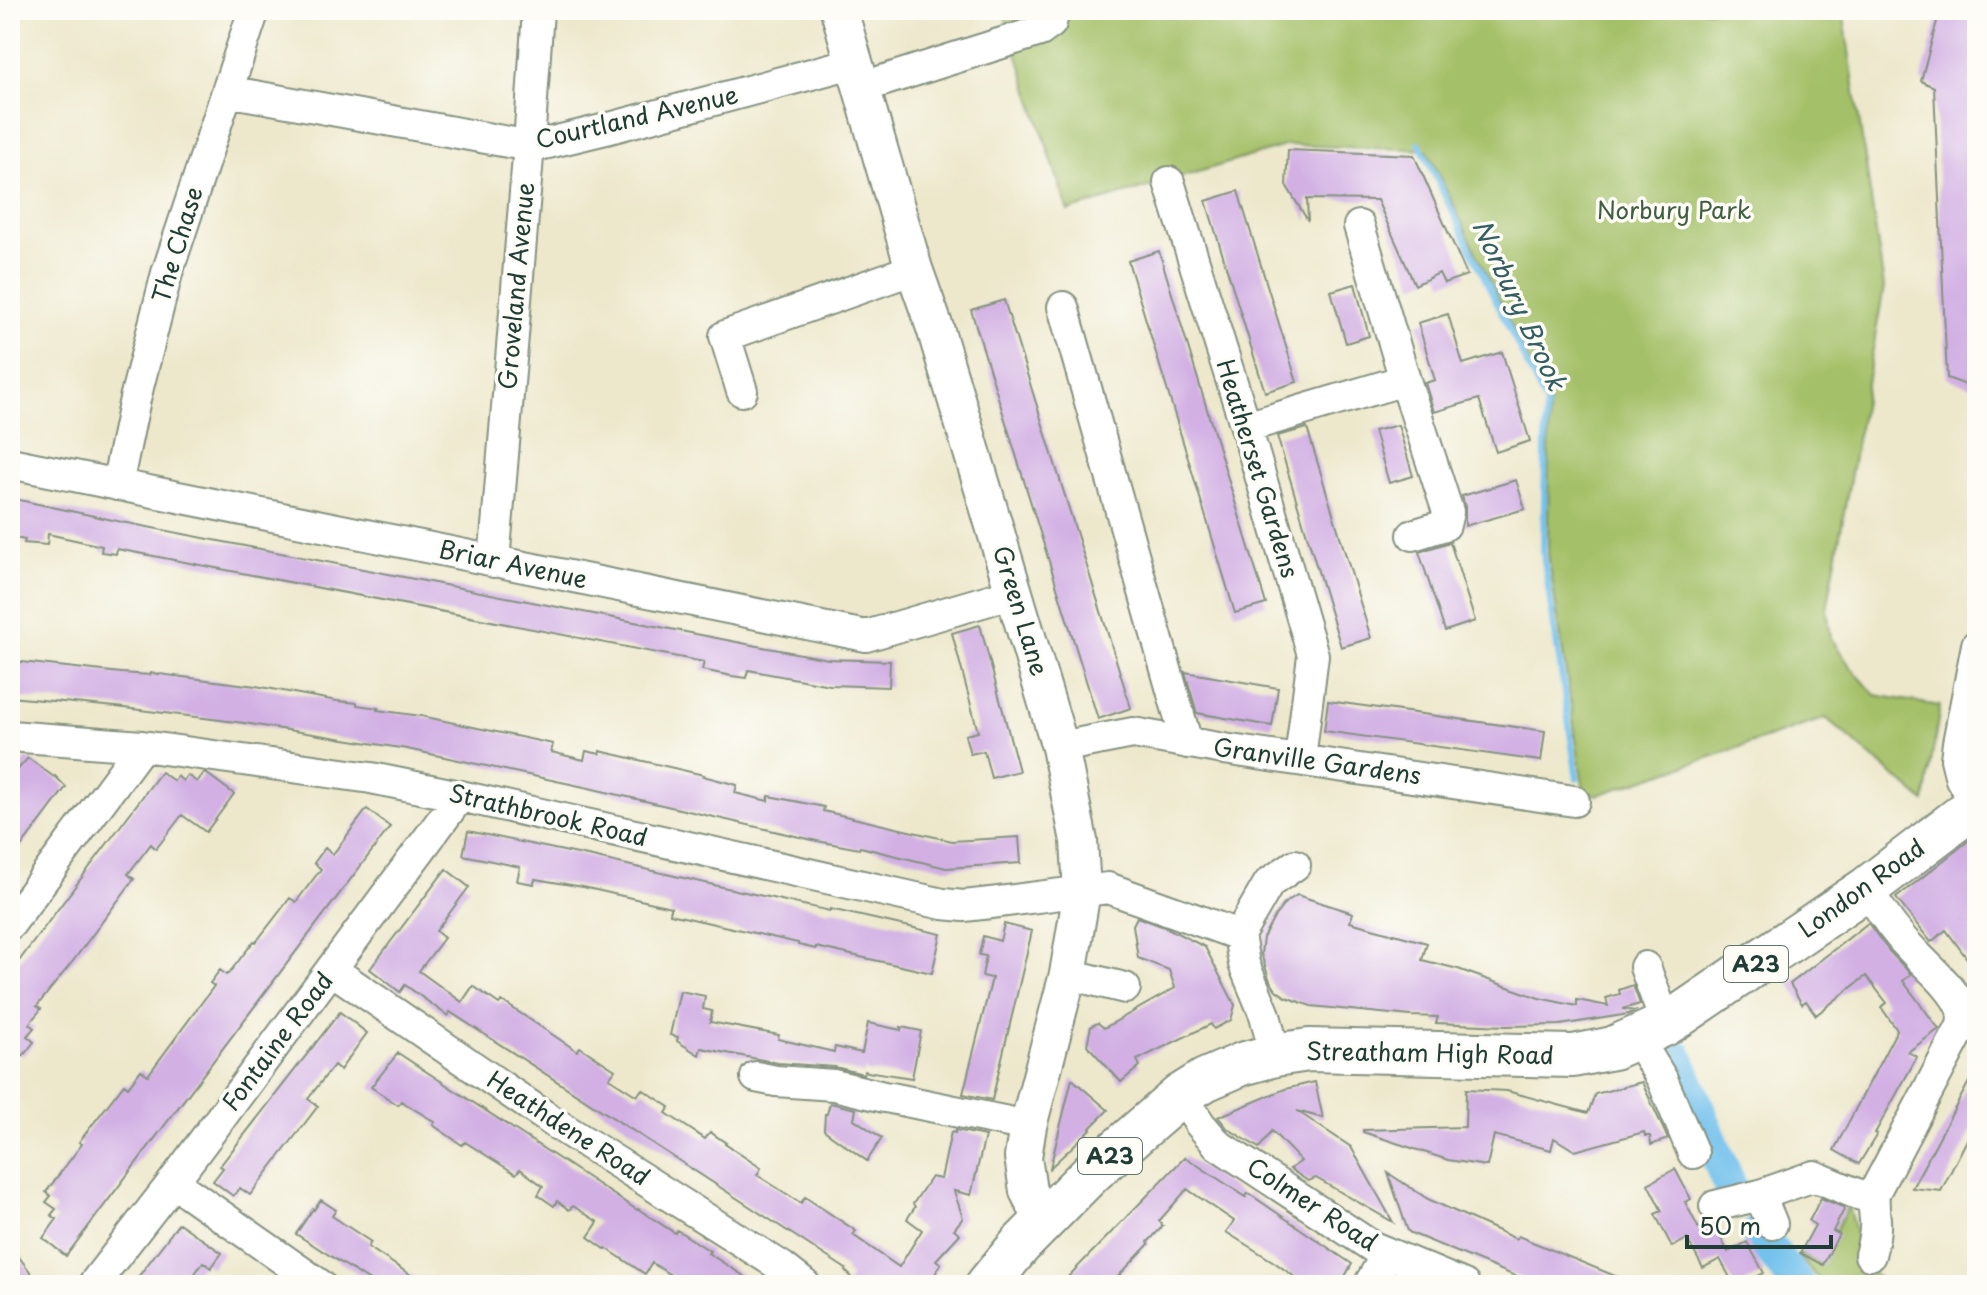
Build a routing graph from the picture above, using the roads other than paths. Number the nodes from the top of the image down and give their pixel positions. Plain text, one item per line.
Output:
1 (254, 10) edge
2 (538, 10) edge
3 (839, 10) edge
4 (1054, 10) edge
5 (859, 75) junction
6 (227, 91) junction
7 (529, 145) junction
8 (1169, 182) dead end
9 (1359, 226) dead end
10 (914, 269) junction
11 (1063, 307) dead end
12 (1405, 380) junction
13 (742, 391) dead end
14 (1246, 427) junction
15 (10, 463) edge
16 (117, 485) junction
17 (1413, 535) dead end
18 (494, 562) junction
19 (1013, 593) junction
20 (1977, 645) edge
21 (10, 736) edge
22 (1187, 743) junction
23 (142, 746) junction
24 (1060, 747) junction
25 (1300, 759) junction
26 (460, 796) junction
27 (1574, 801) dead end
28 (1977, 804) edge
29 (1295, 865) dead end
30 (1867, 888) junction
31 (1082, 891) junction
32 (10, 924) edge
33 (1239, 935) junction
34 (1645, 967) dead end
35 (332, 970) junction
36 (1068, 974) junction
37 (1125, 988) dead end
38 (1651, 1031) junction
39 (1275, 1055) junction
40 (756, 1077) dead end
41 (1181, 1095) junction
42 (1028, 1126) junction
43 (1693, 1153) dead end
44 (173, 1182) junction
45 (1874, 1193) junction
46 (1760, 1195) junction
47 (1715, 1206) dead end
48 (1043, 1220) junction
49 (1772, 1224) dead end
50 (1385, 1252) junction
51 (1870, 1255) dead end
52 (93, 1285) edge
53 (320, 1285) edge
54 (805, 1285) edge
55 (987, 1285) edge
56 (1369, 1285) edge
57 (1464, 1285) edge

1 - 6 street, The Chase
2 - 7 street, Groveland Avenue
3 - 5 main road, Green Lane
4 - 5 street, Courtland Avenue
5 - 7 street, Courtland Avenue
5 - 10 main road, Green Lane
6 - 7 street, Courtland Avenue
6 - 16 street, The Chase
7 - 18 street, Groveland Avenue
8 - 14 street, Heatherset Gardens
9 - 12 street
10 - 13 street
10 - 19 main road, Green Lane
11 - 22 street
12 - 14 street
12 - 17 street
14 - 25 street, Heatherset Gardens
15 - 16 street, Briar Avenue
16 - 18 street, Briar Avenue
18 - 19 street, Briar Avenue
19 - 24 main road, Green Lane
20 - 28 street
21 - 23 street, Strathbrook Road
22 - 24 street, Granville Gardens
22 - 25 street, Granville Gardens
23 - 26 street, Strathbrook Road
23 - 32 street
24 - 31 main road, Green Lane
25 - 27 street, Granville Gardens
26 - 31 street, Strathbrook Road
26 - 35 street, Fontaine Road
28 - 30 highway, London Road / A23
29 - 33 street
30 - 38 highway, London Road / A23
30 - 45 street
31 - 33 street, Strathbrook Road
31 - 36 main road, Green Lane
33 - 39 street
34 - 38 street
35 - 44 street, Fontaine Road
35 - 54 street, Heathdene Road
36 - 37 street
36 - 42 main road, Green Lane
38 - 39 highway, Streatham High Road / A23
38 - 43 street
39 - 41 highway, Streatham High Road / A23
40 - 42 street
41 - 48 highway, Streatham High Road / A23
41 - 50 street, Colmer Road
42 - 48 main road, Green Lane
44 - 52 street, Fontaine Road
44 - 53 street
45 - 46 street
45 - 51 street
46 - 47 street
46 - 49 street
48 - 55 highway, Streatham High Road / A23
50 - 56 street
50 - 57 street, Colmer Road

